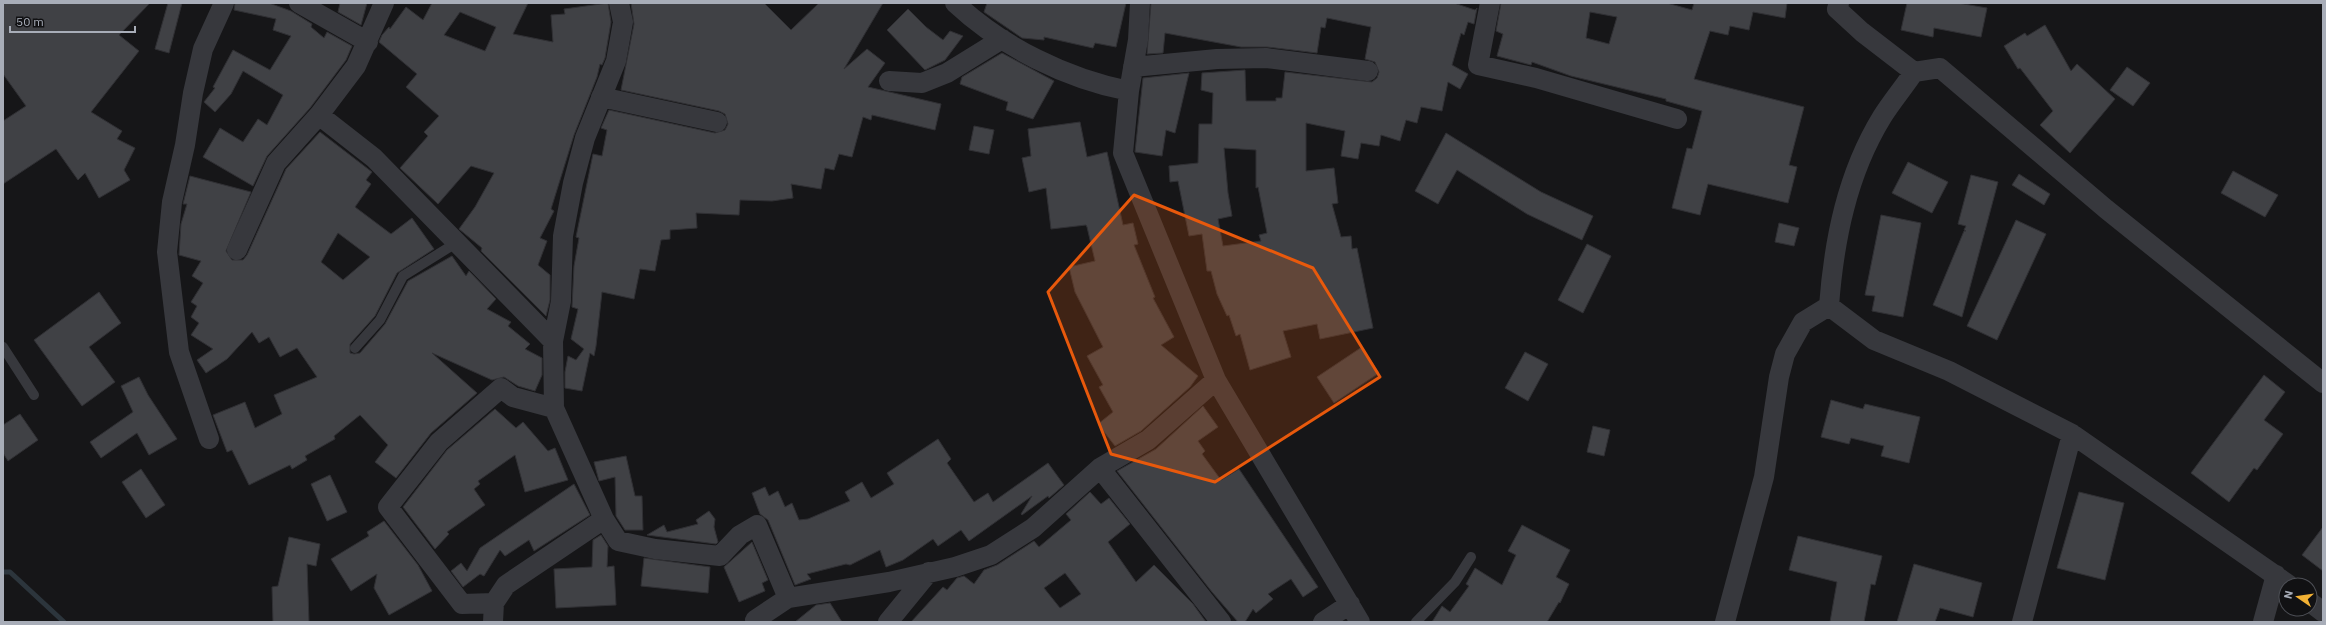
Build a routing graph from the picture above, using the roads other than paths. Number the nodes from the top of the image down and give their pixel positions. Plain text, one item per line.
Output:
1 (224, 3) edge
2 (300, 3) edge
3 (384, 3) edge
4 (619, 3) edge
5 (955, 3) edge
6 (1140, 3) edge
7 (1490, 3) edge
8 (1838, 3) edge
9 (1002, 39) junction
10 (368, 42) junction
11 (1133, 67) junction
12 (1368, 71) dead end
13 (1914, 72) junction
14 (889, 81) dead end
15 (1129, 91) junction
16 (601, 97) junction
17 (319, 114) junction
18 (1677, 119) dead end
19 (717, 122) dead end
20 (456, 243) junction
21 (237, 250) dead end
22 (1829, 306) junction
23 (553, 340) junction
24 (3, 347) edge
25 (355, 348) dead end
26 (1216, 380) junction
27 (2323, 384) edge
28 (34, 395) dead end
29 (554, 408) junction
30 (2072, 434) junction
31 (209, 439) dead end
32 (1100, 468) junction
33 (604, 519) junction
34 (1472, 558) dead end
35 (929, 572) junction
36 (2279, 577) edge
37 (2278, 590) edge
38 (788, 598) junction
39 (1350, 604) junction
40 (494, 612) edge
41 (755, 620) dead end
42 (888, 622) edge
43 (1221, 622) edge
44 (1323, 622) edge
45 (1360, 622) edge
46 (1416, 622) edge
47 (1725, 622) edge
48 (2022, 622) edge
49 (2263, 622) edge

1 - 31 street
2 - 10 street
3 - 10 street
4 - 16 street
5 - 9 street
6 - 11 street
7 - 18 street
8 - 13 street
9 - 14 street
9 - 15 street
10 - 17 street
11 - 12 street
11 - 15 street
13 - 22 street
13 - 27 street
15 - 26 street
16 - 19 street
16 - 23 street
17 - 20 street
17 - 21 street
20 - 23 street
20 - 25 lane
22 - 30 street
22 - 47 street
23 - 29 street
24 - 28 lane
26 - 32 street
26 - 39 street
29 - 33 street
29 - 40 street
30 - 36 street
30 - 48 street
32 - 35 street
32 - 43 street
33 - 38 street
33 - 40 street
34 - 46 lane
35 - 38 street
35 - 42 street
37 - 49 street
38 - 41 street
39 - 44 street
39 - 45 street

